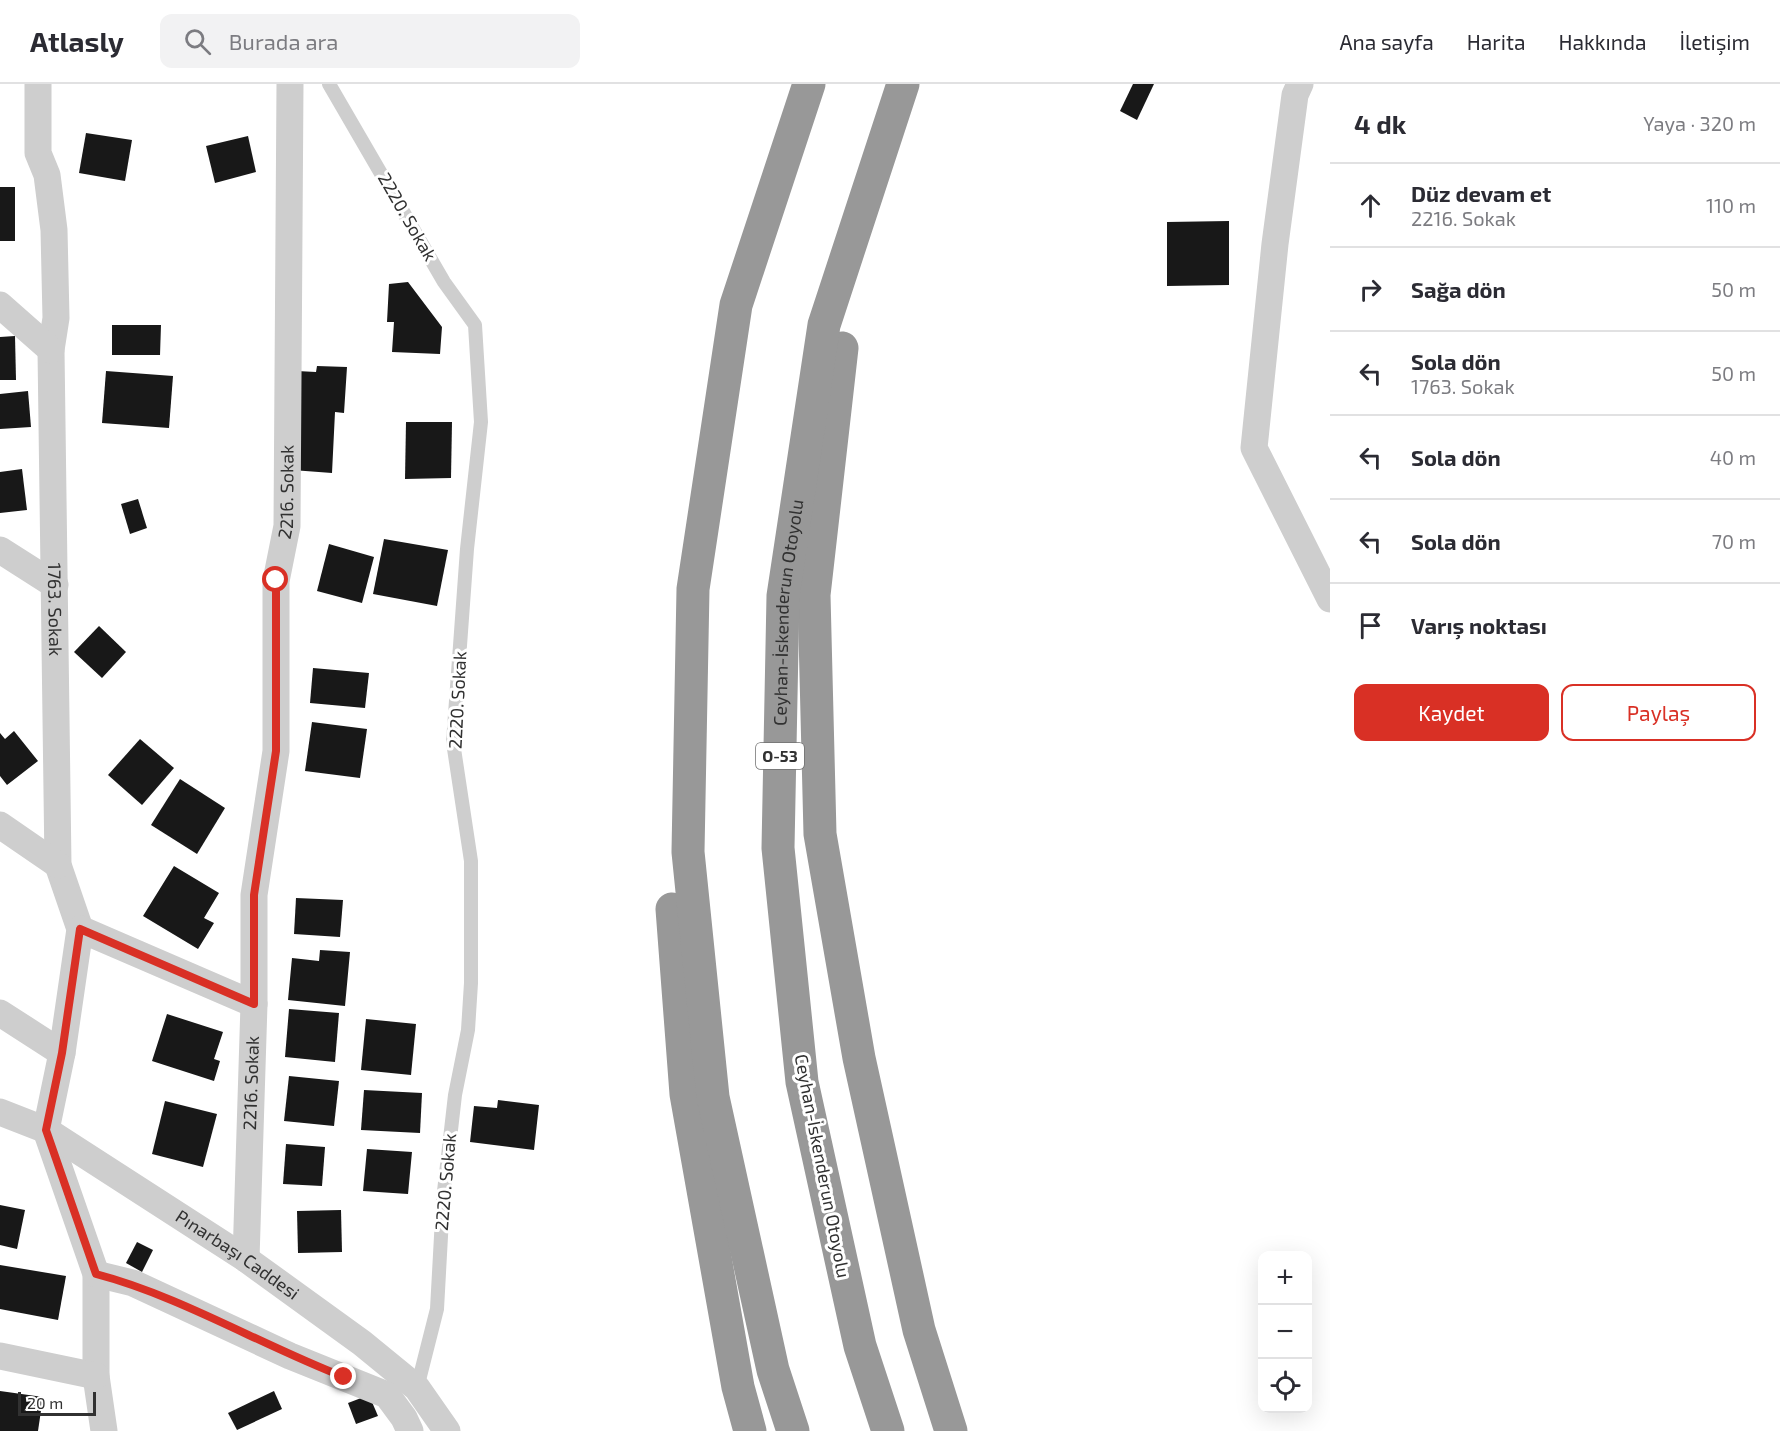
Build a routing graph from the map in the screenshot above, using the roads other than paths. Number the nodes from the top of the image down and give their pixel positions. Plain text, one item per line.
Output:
1 (38, 84) edge
2 (290, 84) edge
3 (329, 84) edge
4 (809, 84) edge
5 (903, 84) edge
6 (1300, 84) edge
7 (0, 305) edge
8 (736, 305) junction
9 (51, 350) junction
10 (0, 550) edge
11 (55, 585) junction
12 (1330, 598) edge
13 (0, 825) edge
14 (58, 865) junction
15 (80, 929) junction
16 (254, 1004) junction
17 (0, 1013) edge
18 (62, 1053) junction
19 (0, 1112) edge
20 (46, 1130) junction
21 (246, 1259) junction
22 (96, 1274) junction
23 (0, 1356) edge
24 (96, 1376) junction
25 (417, 1388) junction
26 (105, 1431) edge
27 (410, 1431) edge
28 (447, 1431) edge
29 (750, 1431) edge
30 (793, 1431) edge
31 (888, 1431) edge
32 (951, 1431) edge

1 - 9 street, 1763. Sokak
2 - 16 street, 2216. Sokak
3 - 25 lane, 2220. Sokak
4 - 8 highway
5 - 31 highway, Ceyhan-İskenderun Otoyolu / O-53
5 - 32 highway
6 - 12 street
7 - 9 street
8 - 29 highway
8 - 30 highway
9 - 11 street, 1763. Sokak
10 - 11 street
11 - 14 street, 1763. Sokak
13 - 14 street
14 - 15 street, 1763. Sokak
15 - 16 street
15 - 18 street, 1763. Sokak
16 - 21 street, 2216. Sokak
17 - 18 street
18 - 20 street, 1763. Sokak
19 - 20 street, Pınarbaşı Caddesi
20 - 21 street, Pınarbaşı Caddesi
20 - 22 street
21 - 25 street, Pınarbaşı Caddesi
22 - 24 street
22 - 27 street
23 - 24 street
24 - 26 street
25 - 28 street, Pınarbaşı Caddesi

